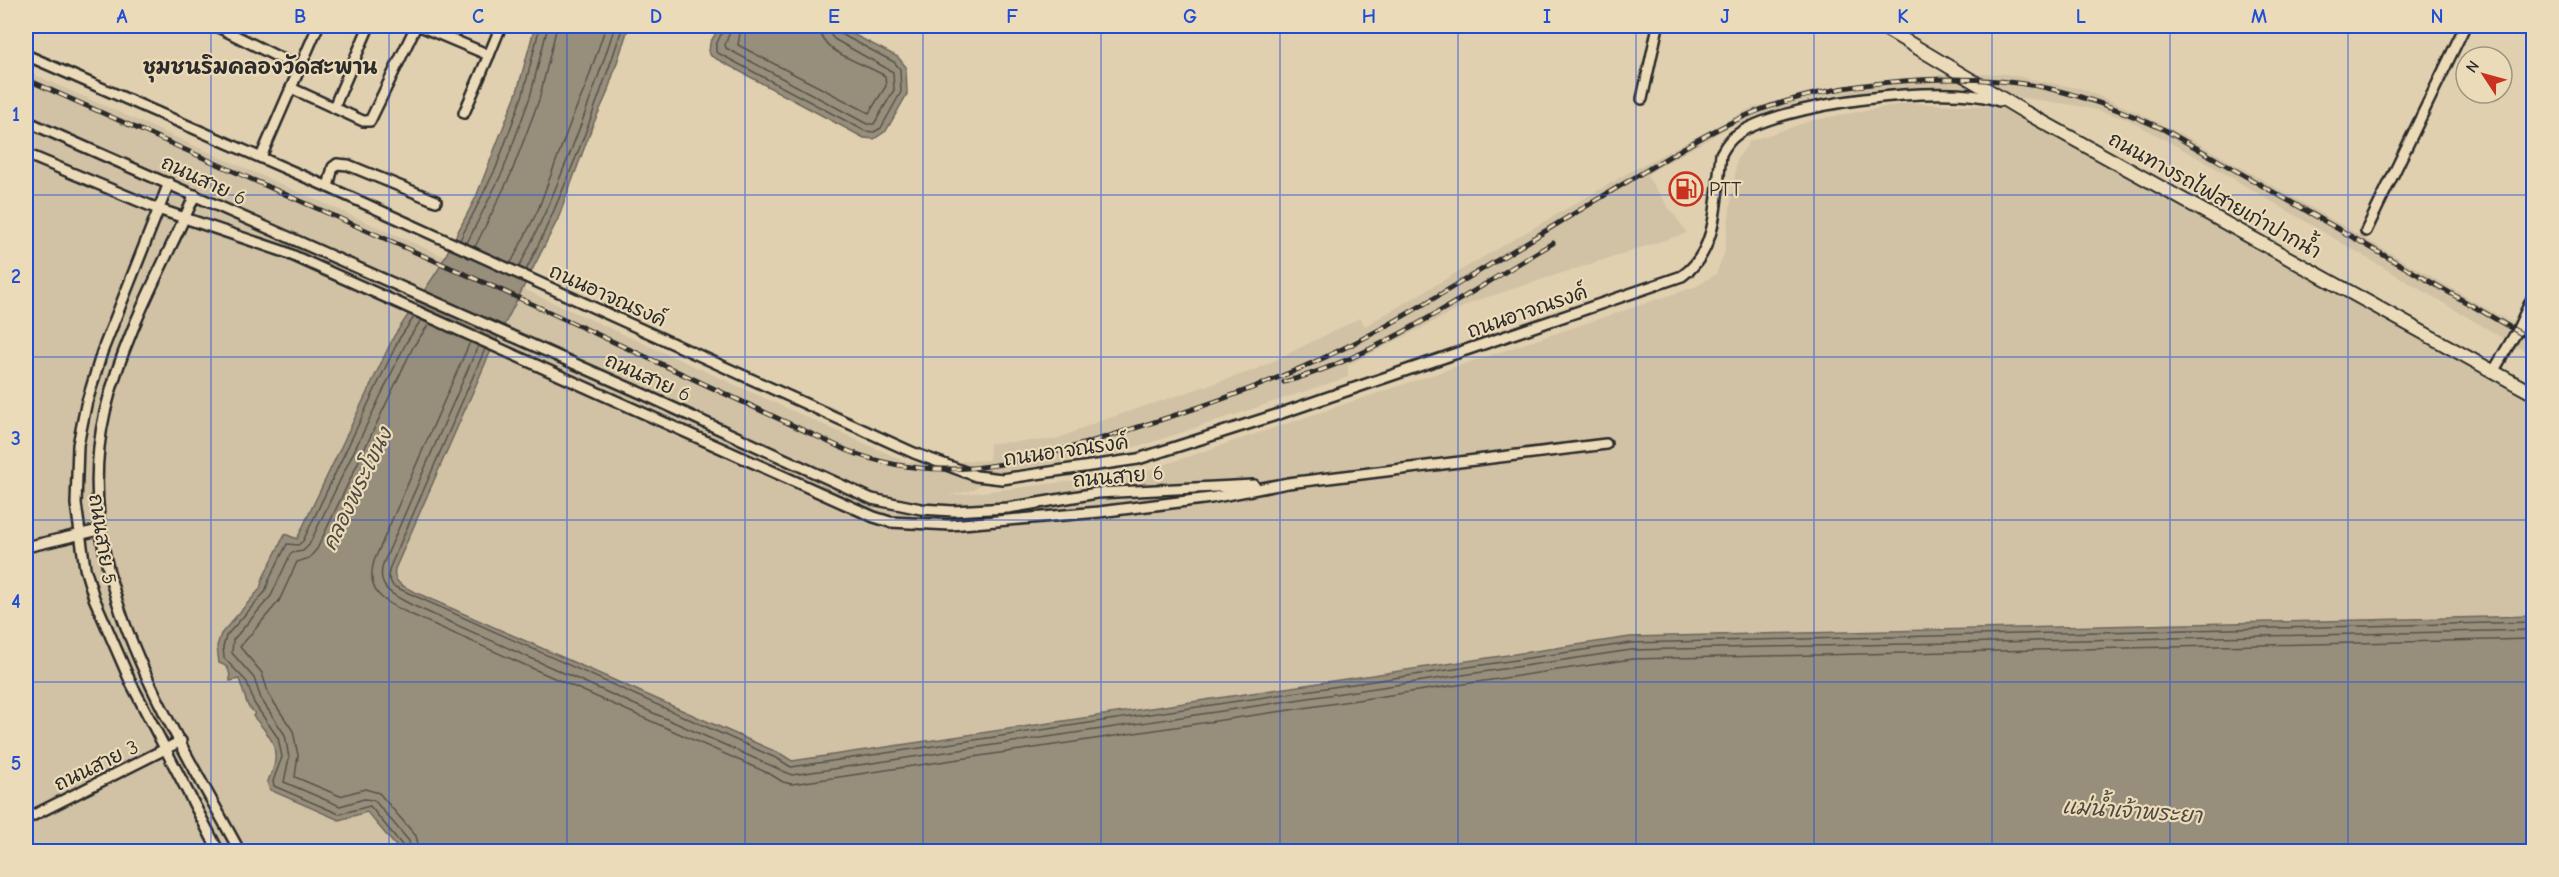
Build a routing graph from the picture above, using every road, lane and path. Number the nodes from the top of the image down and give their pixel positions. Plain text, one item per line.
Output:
1 (216, 26) edge
2 (318, 26) edge
3 (369, 26) edge
4 (418, 26) edge
5 (501, 26) edge
6 (1658, 26) edge
7 (1881, 26) edge
8 (2465, 26) edge
9 (489, 55) junction
10 (26, 56) edge
11 (300, 68) junction
12 (291, 88) junction
13 (1642, 99) dead end
14 (334, 107) junction
15 (2023, 111) junction
16 (464, 113) dead end
17 (26, 121) edge
18 (26, 154) edge
19 (261, 158) junction
20 (169, 183) junction
21 (328, 187) junction
22 (195, 195) junction
23 (436, 201) dead end
24 (158, 209) junction
25 (184, 219) junction
26 (2366, 231) dead end
27 (2534, 294) edge
28 (2493, 372) junction
29 (2534, 394) edge
30 (1606, 444) dead end
31 (1288, 483) junction
32 (99, 530) junction
33 (80, 535) junction
34 (26, 547) edge
35 (181, 741) junction
36 (167, 750) junction
37 (26, 819) edge
38 (219, 852) edge
39 (240, 852) edge

1 - 11 street
2 - 11 street
3 - 14 street
4 - 9 street
4 - 14 street
5 - 9 street
6 - 13 street
7 - 15 main road, ถนนทางรถไฟสายเก่าปากน้ำ
8 - 26 street
9 - 16 street
10 - 19 street, ถนนอาจณรงค์
11 - 12 street
12 - 14 street
12 - 19 street
15 - 21 street, ถนนอาจณรงค์
15 - 28 main road, ถนนทางรถไฟสายเก่าปากน้ำ
17 - 20 street, ถนนสาย 6
18 - 24 street, ถนนสาย 6
19 - 21 street, ถนนอาจณรงค์
20 - 22 street, ถนนสาย 6
20 - 24 street, ถนนสาย 5
21 - 23 street
22 - 25 street, ถนนสาย 5
22 - 31 street, ถนนสาย 6
24 - 25 street, ถนนสาย 6
24 - 33 street, ถนนสาย 5
25 - 31 street, ถนนสาย 6
25 - 32 street, ถนนสาย 5
27 - 28 street
28 - 29 main road, ถนนทางรถไฟสายเก่าปากน้ำ
30 - 31 street, ถนนสาย 6
32 - 33 street
32 - 35 street, ถนนสาย 5
33 - 34 street
33 - 36 street, ถนนสาย 5
35 - 36 street, ถนนสาย 3
35 - 39 street, ถนนสาย 5
36 - 37 street, ถนนสาย 3
36 - 38 street, ถนนสาย 5

